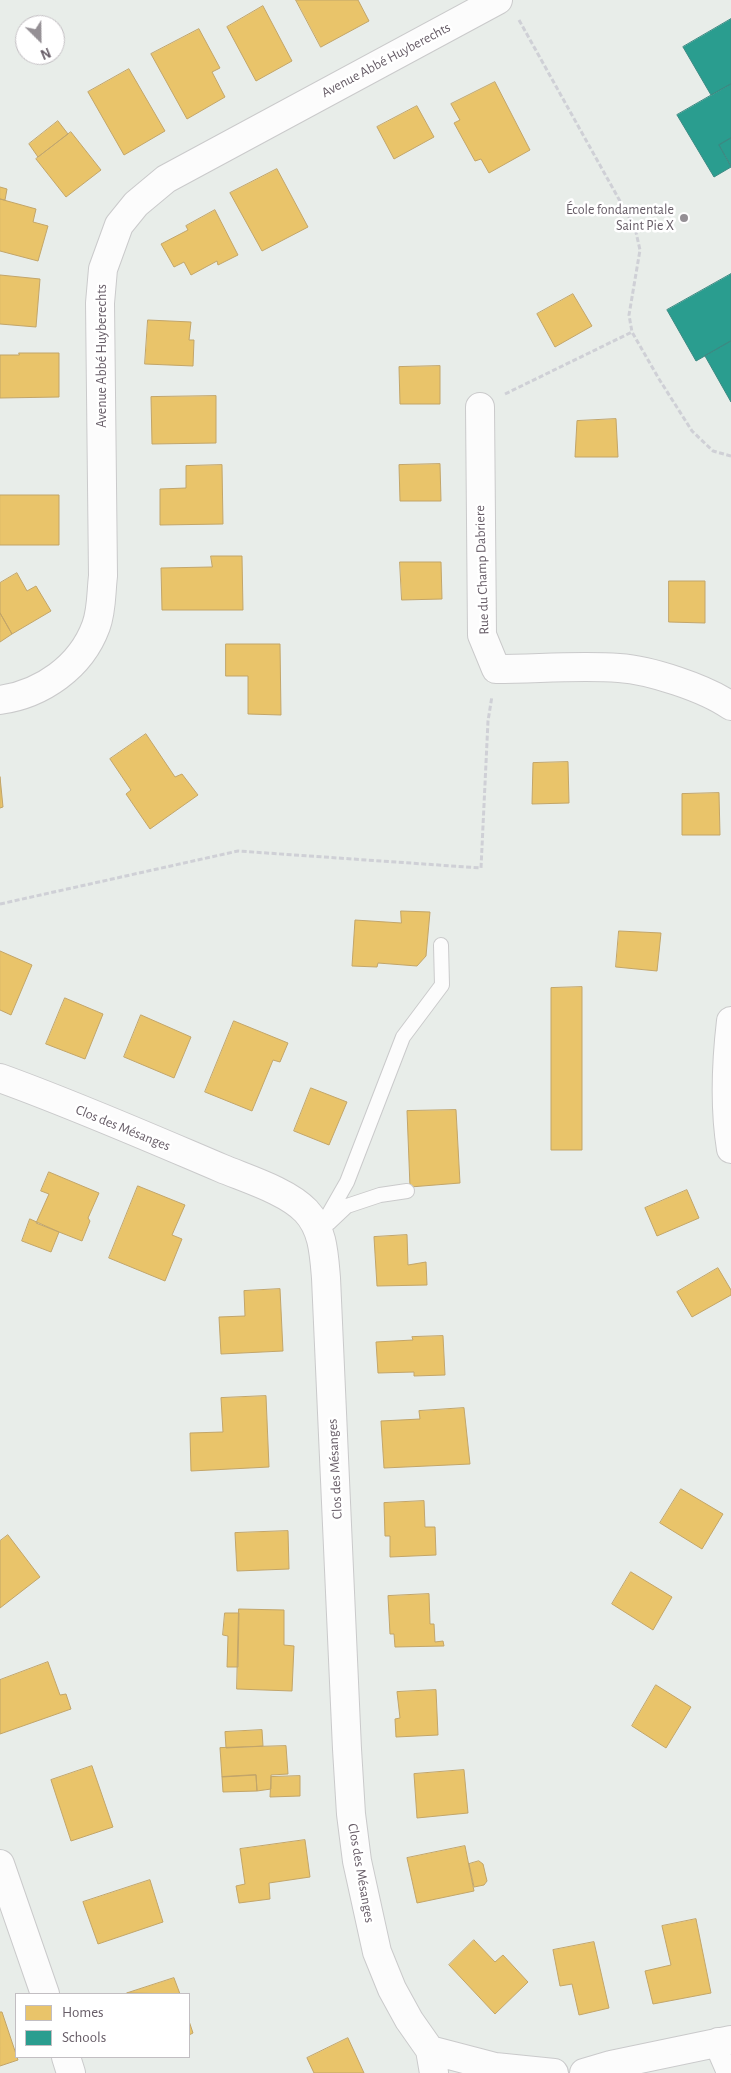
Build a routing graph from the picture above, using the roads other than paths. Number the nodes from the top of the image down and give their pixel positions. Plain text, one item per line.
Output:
1 (507, 6) edge
2 (480, 407) road end
3 (0, 700) edge
4 (731, 706) edge
5 (441, 945) dead end
6 (731, 1021) edge
7 (0, 1078) edge
8 (731, 1149) edge
9 (407, 1191) dead end
10 (319, 1231) junction
11 (0, 1864) edge
12 (45, 1993) edge
13 (725, 2041) edge
14 (66, 2058) edge
15 (432, 2061) edge
16 (731, 2072) edge
17 (71, 2073) edge
18 (554, 2073) edge
19 (584, 2073) edge

1 - 3 street, Avenue Abbé Huyberechts
2 - 4 street, Rue du Champ Dabriere
5 - 10 lane
6 - 8 street
7 - 10 street, Clos des Mésanges
9 - 10 lane
10 - 15 street, Clos des Mésanges
11 - 12 street
13 - 16 street
13 - 19 street
14 - 17 street
15 - 18 street, Clos des Mésanges

